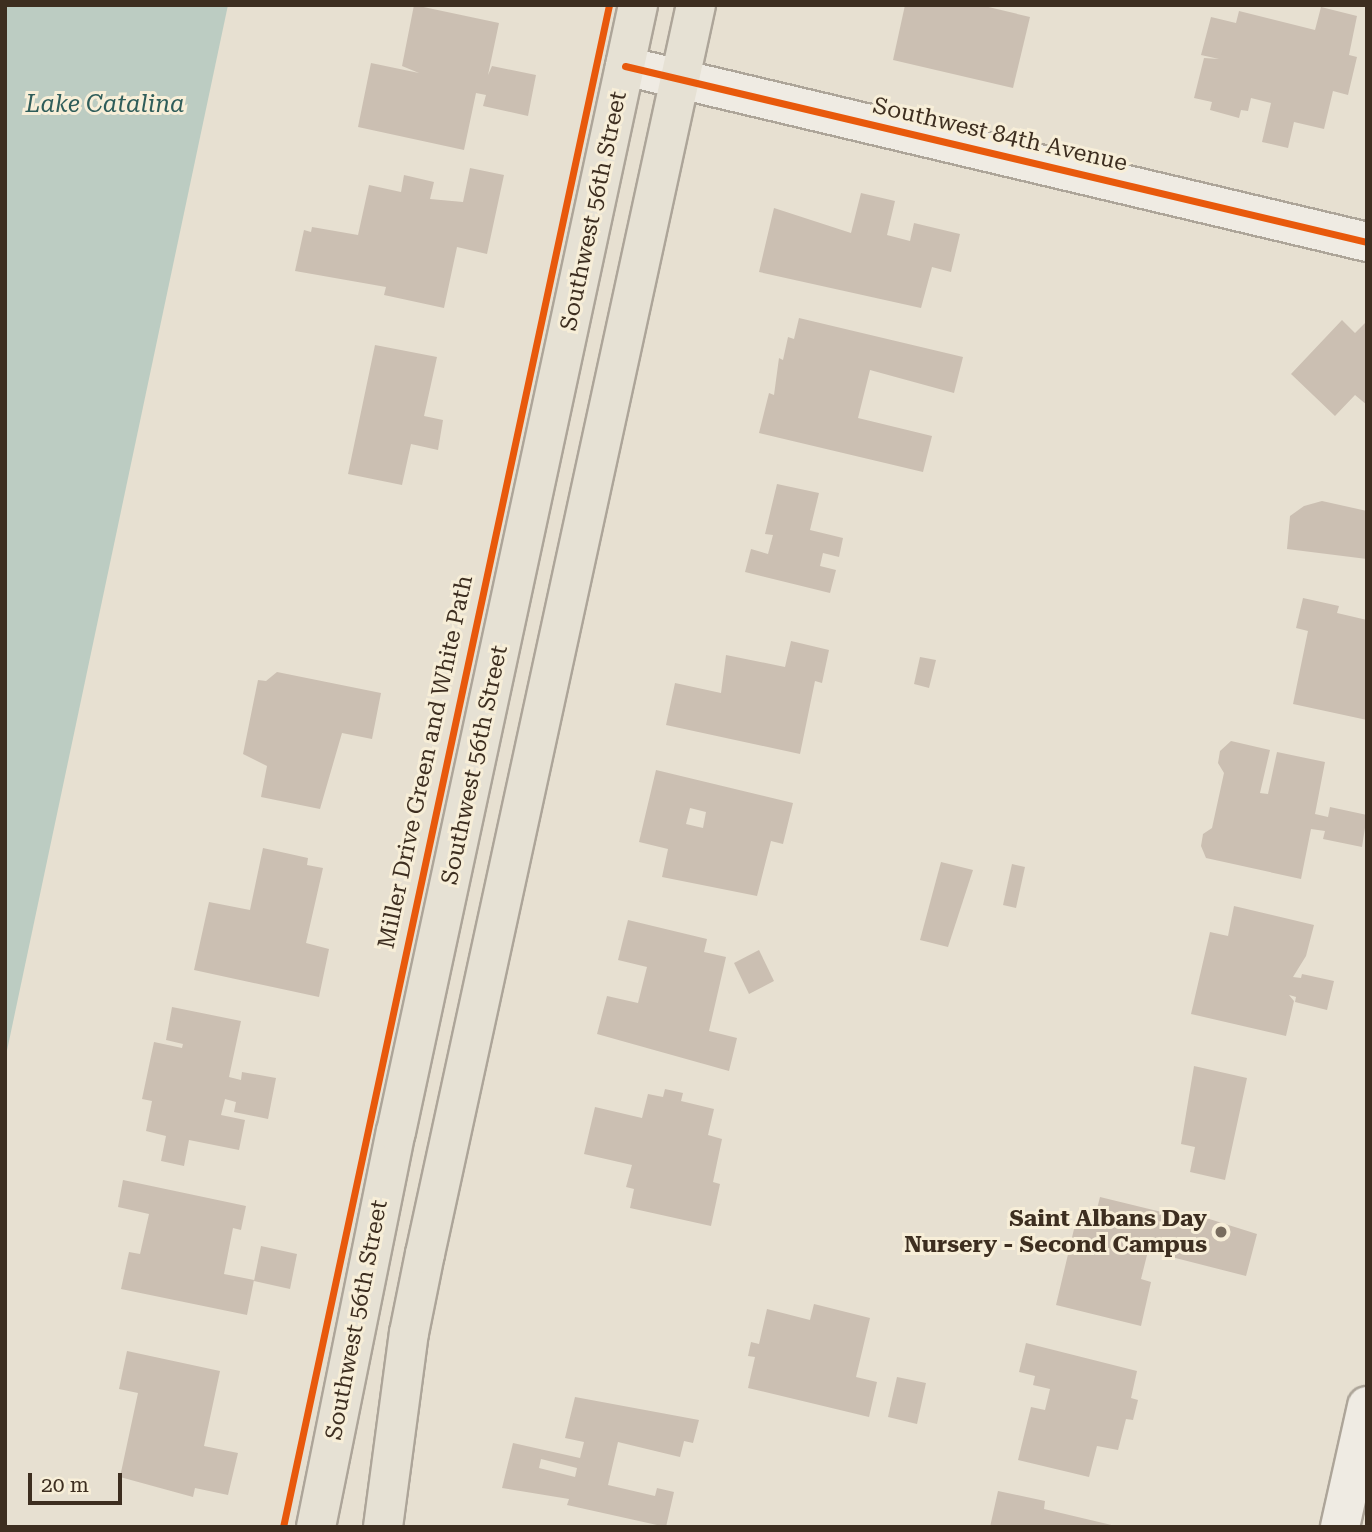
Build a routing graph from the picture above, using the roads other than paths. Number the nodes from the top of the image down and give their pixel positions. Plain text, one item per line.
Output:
1 (638, 5) edge
2 (696, 5) edge
3 (625, 66) junction
4 (681, 79) junction
5 (1367, 242) edge
6 (456, 852) junction
7 (511, 863) junction
8 (1367, 1406) edge
9 (316, 1527) edge
10 (383, 1527) edge
11 (1340, 1527) edge

1 - 3 main road, Southwest 56th Street
2 - 4 main road
3 - 4 street, Southwest 84th Avenue
3 - 6 main road, Southwest 56th Street
4 - 5 street, Southwest 84th Avenue
4 - 7 main road
6 - 7 main road
6 - 9 main road, Southwest 56th Street
7 - 10 main road
8 - 11 street

